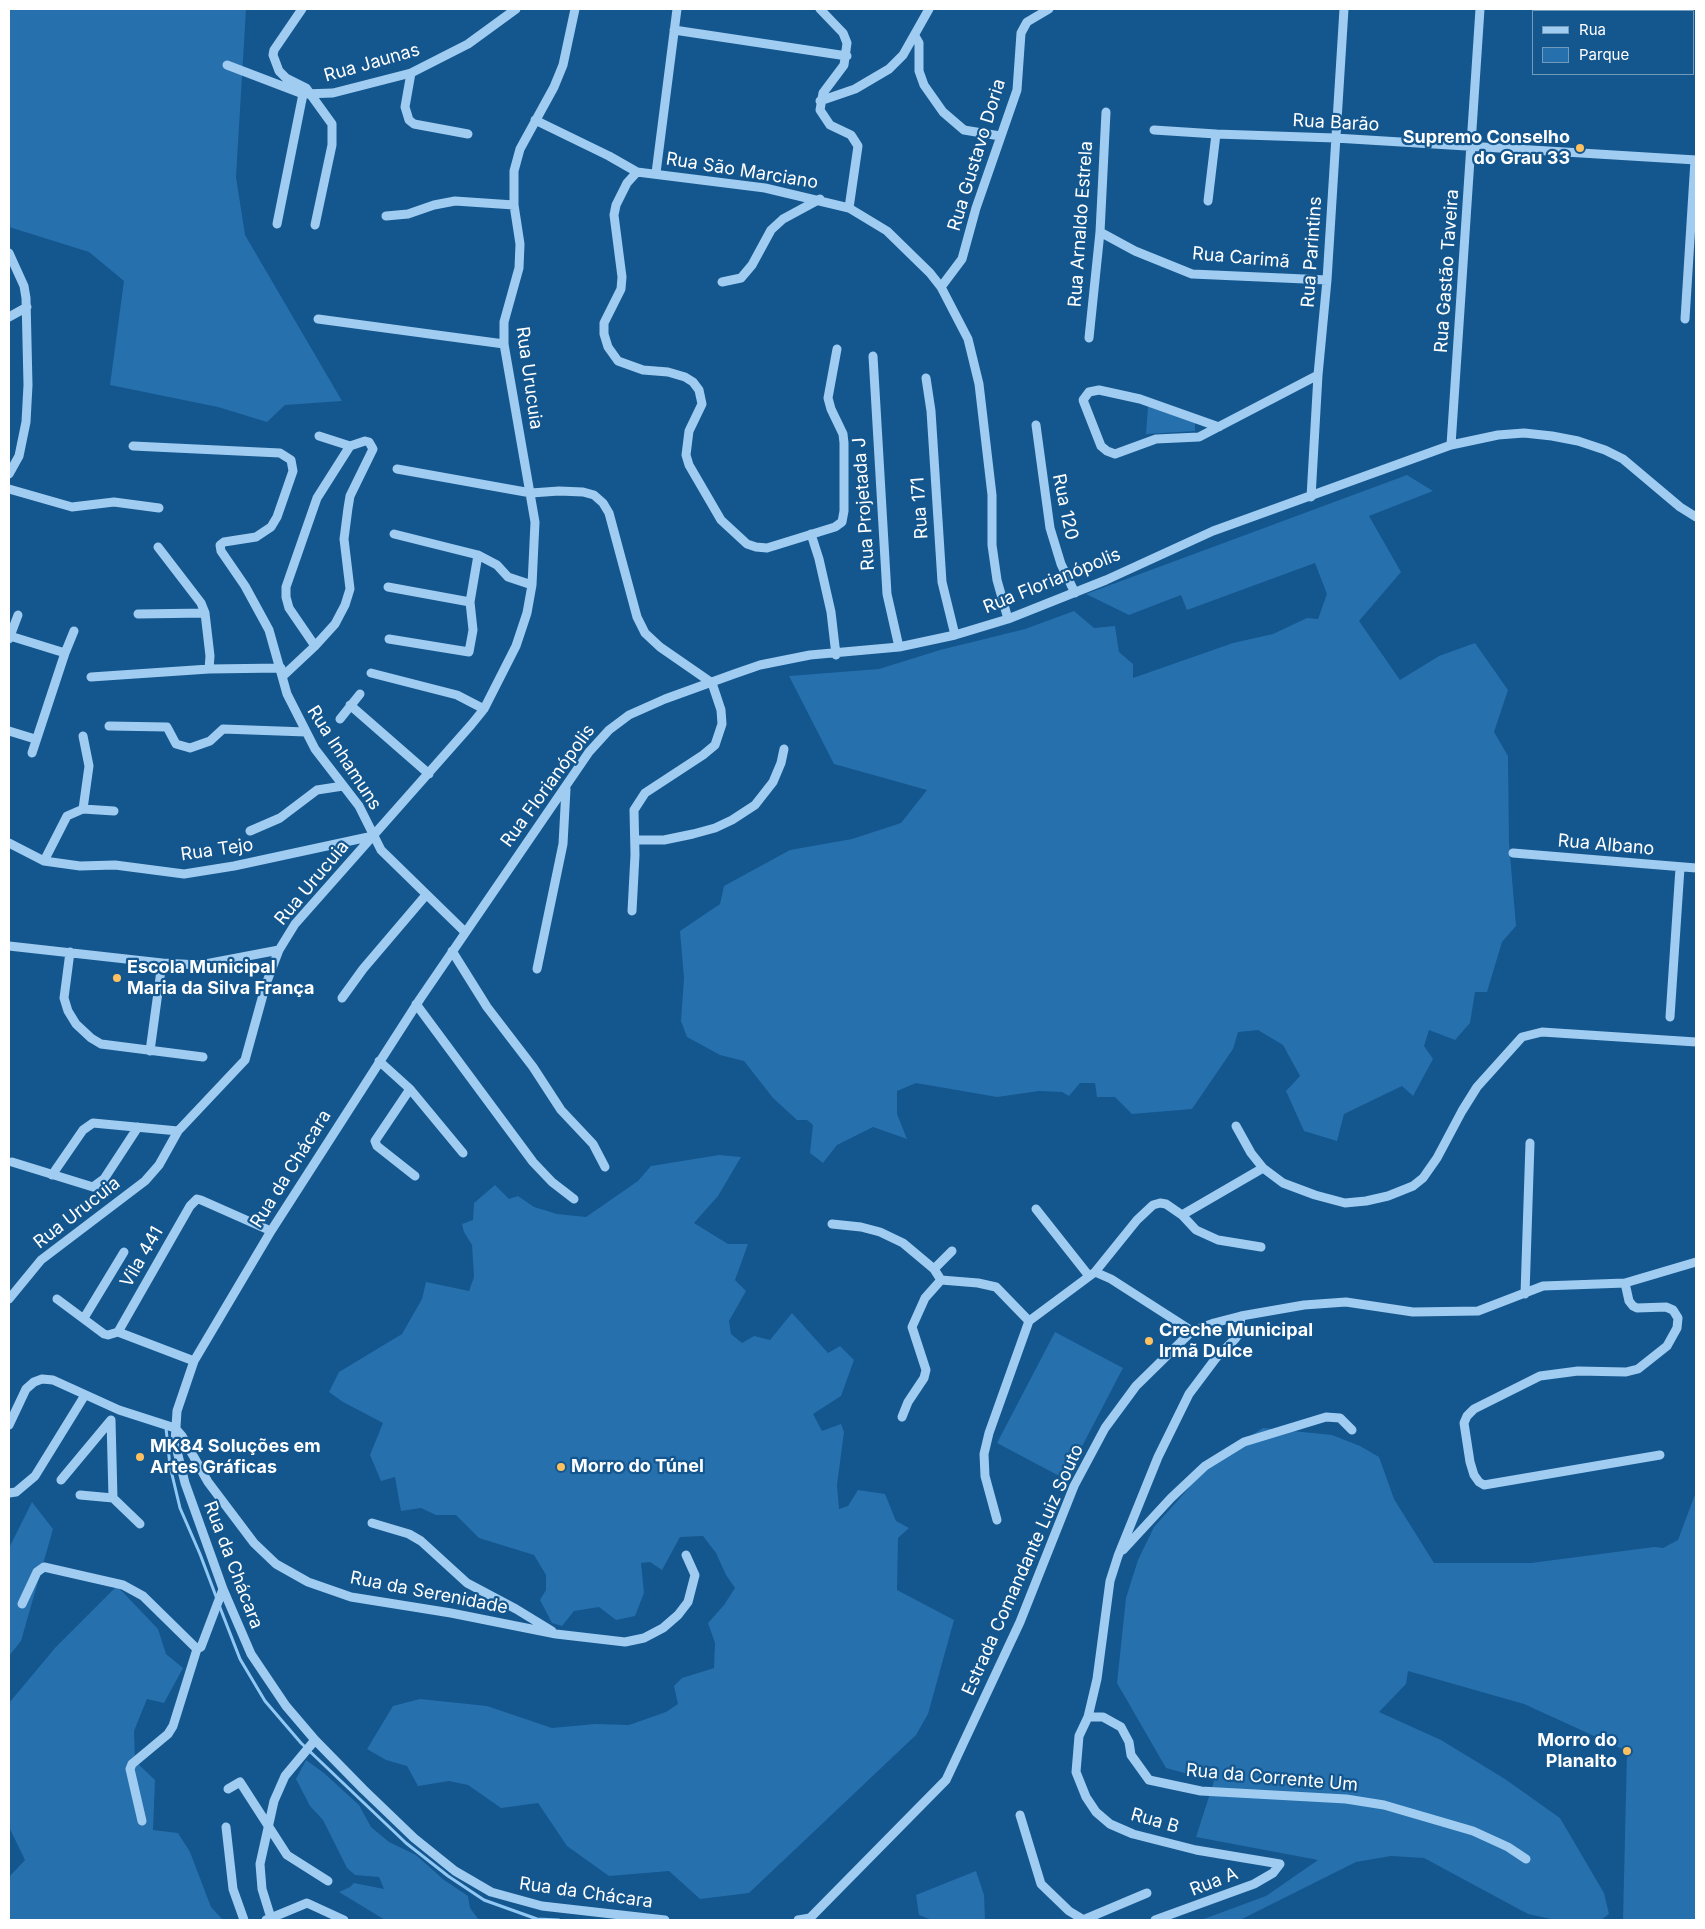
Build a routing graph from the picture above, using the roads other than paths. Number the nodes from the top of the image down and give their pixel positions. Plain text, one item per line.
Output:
1 (302, 9) edge
2 (516, 9) edge
3 (575, 9) edge
4 (676, 9) edge
5 (820, 9) edge
6 (929, 9) edge
7 (1049, 9) edge
8 (1344, 9) edge
9 (1480, 9) edge
10 (674, 30) junction
11 (915, 36) junction
12 (847, 56) junction
13 (227, 65) dead end
14 (411, 73) junction
15 (303, 94) junction
16 (313, 94) junction
17 (820, 101) junction
18 (1106, 112) dead end
19 (535, 120) junction
20 (1154, 130) dead end
21 (468, 134) dead end
22 (1216, 134) junction
23 (1000, 136) junction
24 (1335, 138) junction
25 (1471, 148) junction
26 (1696, 160) edge
27 (637, 172) junction
28 (656, 173) junction
29 (820, 200) junction
30 (1208, 201) dead end
31 (514, 205) junction
32 (849, 208) junction
33 (386, 216) dead end
34 (277, 224) dead end
35 (315, 225) dead end
36 (1100, 232) junction
37 (9, 253) edge
38 (1327, 280) junction
39 (722, 282) dead end
40 (941, 287) junction
41 (27, 307) junction
42 (9, 317) edge
43 (318, 319) dead end
44 (1685, 319) dead end
45 (1089, 338) dead end
46 (504, 344) junction
47 (837, 349) dead end
48 (873, 356) dead end
49 (1318, 375) junction
50 (926, 378) dead end
51 (1036, 424) dead end
52 (1219, 427) junction
53 (319, 436) dead end
54 (1451, 445) junction
55 (133, 446) dead end
56 (350, 446) junction
57 (397, 468) dead end
58 (9, 474) edge
59 (9, 488) edge
60 (531, 493) junction
61 (1312, 497) junction
62 (159, 508) dead end
63 (1696, 517) edge
64 (394, 534) dead end
65 (811, 534) junction
66 (158, 547) dead end
67 (478, 555) junction
68 (532, 585) junction
69 (388, 586) dead end
70 (1075, 593) junction
71 (470, 602) junction
72 (205, 613) junction
73 (138, 614) dead end
74 (18, 615) dead end
75 (1008, 619) junction
76 (74, 631) dead end
77 (955, 635) junction
78 (10, 638) edge
79 (389, 639) dead end
80 (315, 646) junction
81 (899, 647) junction
82 (65, 653) junction
83 (836, 654) junction
84 (209, 669) junction
85 (282, 672) junction
86 (371, 673) dead end
87 (91, 677) dead end
88 (712, 683) junction
89 (360, 694) dead end
90 (350, 705) junction
91 (484, 709) junction
92 (340, 719) dead end
93 (109, 726) dead end
94 (9, 731) edge
95 (306, 732) junction
96 (82, 736) dead end
97 (35, 740) junction
98 (784, 749) dead end
99 (32, 753) dead end
100 (429, 774) junction
101 (343, 786) junction
102 (566, 788) junction
103 (83, 809) junction
104 (114, 811) dead end
105 (250, 831) dead end
106 (373, 836) junction
107 (635, 840) junction
108 (9, 842) edge
109 (1513, 853) dead end
110 (44, 860) junction
111 (1680, 868) junction
112 (1696, 868) edge
113 (426, 896) junction
114 (632, 911) dead end
115 (465, 932) junction
116 (9, 946) edge
117 (279, 950) junction
118 (452, 951) junction
119 (70, 952) junction
120 (162, 964) junction
121 (537, 969) dead end
122 (342, 998) dead end
123 (416, 1004) junction
124 (1670, 1017) dead end
125 (1696, 1042) edge
126 (150, 1051) junction
127 (203, 1058) dead end
128 (379, 1061) junction
129 (410, 1089) junction
130 (1236, 1126) dead end
131 (138, 1127) junction
132 (178, 1131) junction
133 (1530, 1143) dead end
134 (463, 1153) dead end
135 (12, 1162) dead end
136 (605, 1167) dead end
137 (1263, 1168) junction
138 (52, 1175) junction
139 (415, 1176) dead end
140 (574, 1199) dead end
141 (1036, 1209) dead end
142 (1182, 1215) junction
143 (832, 1224) dead end
144 (271, 1231) junction
145 (1262, 1247) dead end
146 (952, 1251) dead end
147 (124, 1252) dead end
148 (1696, 1262) edge
149 (934, 1270) junction
150 (1092, 1274) junction
151 (941, 1280) junction
152 (1625, 1283) junction
153 (1525, 1294) junction
154 (9, 1299) edge
155 (57, 1299) dead end
156 (1241, 1316) junction
157 (84, 1318) junction
158 (1029, 1321) junction
159 (118, 1332) junction
160 (1192, 1332) junction
161 (194, 1361) junction
162 (85, 1395) junction
163 (119, 1410) junction
164 (902, 1417) dead end
165 (111, 1420) junction
166 (9, 1425) edge
167 (174, 1428) junction
168 (1352, 1430) dead end
169 (1660, 1455) dead end
170 (61, 1480) dead end
171 (9, 1493) edge
172 (80, 1495) dead end
173 (112, 1498) junction
174 (997, 1520) dead end
175 (372, 1523) dead end
176 (140, 1524) dead end
177 (686, 1556) dead end
178 (1118, 1556) junction
179 (223, 1589) junction
180 (22, 1604) dead end
181 (556, 1634) junction
182 (197, 1649) junction
183 (1088, 1717) junction
184 (315, 1740) junction
185 (228, 1788) dead end
186 (1020, 1815) dead end
187 (142, 1821) dead end
188 (226, 1827) dead end
189 (269, 1827) junction
190 (1526, 1859) dead end
191 (1280, 1864) joint
192 (328, 1881) dead end
193 (1147, 1893) dead end
194 (1099, 1917) edge
195 (269, 1919) edge
196 (812, 1919) edge
197 (244, 1920) edge
198 (344, 1920) edge
199 (666, 1920) edge
200 (798, 1920) edge
201 (1084, 1920) edge
202 (1155, 1920) edge

1 - 16 street
2 - 14 street, Rua Jaunas
3 - 19 street, Rua Urucuia
4 - 10 street
5 - 12 street
6 - 11 street
7 - 23 street, Rua Gustavo Doria
8 - 24 street, Rua Parintins
9 - 25 street, Rua Gastão Taveira
10 - 12 street
10 - 28 street
11 - 17 street
11 - 23 street
12 - 17 street
13 - 15 street, Rua Jaunas
14 - 16 street, Rua Jaunas
14 - 21 street
15 - 16 street, Rua Jaunas
15 - 34 street
16 - 35 street
17 - 32 street
18 - 36 street, Rua Arnaldo Estrela
19 - 27 street, Rua São Marciano
19 - 31 street, Rua Urucuia
20 - 22 street, Rua Barão
22 - 24 street, Rua Barão
22 - 30 street
23 - 40 street, Rua Gustavo Doria
24 - 25 street, Rua Barão
24 - 38 street, Rua Parintins
25 - 26 street, Rua Barão
25 - 54 street, Rua Gastão Taveira
26 - 44 street
27 - 28 street, Rua São Marciano
27 - 65 street
28 - 29 street, Rua São Marciano
29 - 32 street, Rua São Marciano
29 - 39 street
31 - 33 street
31 - 46 street, Rua Urucuia
32 - 40 street, Rua São Marciano
36 - 38 street, Rua Carimã
36 - 45 street, Rua Arnaldo Estrela
37 - 41 street
38 - 49 street, Rua Parintins
40 - 75 street, Rua São Marciano
41 - 42 street
41 - 58 street
43 - 46 street
46 - 60 street, Rua Urucuia
47 - 65 street
48 - 81 street, Rua Projetada J
49 - 52 street
49 - 61 street, Rua Parintins
50 - 77 street, Rua 171
51 - 70 street, Rua 120
52 - 52 street
53 - 56 street
54 - 61 street, Rua Florianópolis
54 - 63 street, Rua Florianópolis
55 - 85 street, Rua Inhamuns
56 - 80 street
56 - 80 street
57 - 60 street
59 - 62 street
60 - 68 street, Rua Urucuia
60 - 88 street
61 - 70 street, Rua Florianópolis
64 - 67 street
65 - 83 street
66 - 72 street
67 - 68 street
67 - 71 street
68 - 91 street, Rua Urucuia
69 - 71 street
70 - 75 street, Rua Florianópolis
71 - 79 street
72 - 73 street
72 - 84 street
74 - 78 street
75 - 77 street, Rua Florianópolis
76 - 82 street
77 - 81 street, Rua Florianópolis
78 - 82 street
80 - 85 street
81 - 83 street, Rua Florianópolis
82 - 97 street
83 - 88 street, Rua Florianópolis
84 - 85 street
84 - 87 street
85 - 95 street, Rua Inhamuns
86 - 91 street
88 - 102 street, Rua Florianópolis
88 - 107 street
89 - 90 street
90 - 92 street
90 - 100 street
91 - 100 street, Rua Urucuia
93 - 95 street
94 - 97 street
95 - 101 street, Rua Inhamuns
96 - 103 street
97 - 99 street
98 - 107 street
100 - 106 street, Rua Urucuia
101 - 105 street
101 - 106 street, Rua Inhamuns
102 - 115 street, Rua Florianópolis
102 - 121 street
103 - 104 street
103 - 110 street
106 - 110 street, Rua Tejo
106 - 113 street, Rua Inhamuns
106 - 117 street, Rua Urucuia
107 - 114 street
108 - 110 street, Rua Tejo
109 - 111 street, Rua Albano
111 - 112 street, Rua Albano
111 - 124 street
113 - 115 street, Rua Inhamuns
113 - 122 street
115 - 118 street, Rua da Chácara
116 - 119 street
117 - 120 street
117 - 132 street, Rua Urucuia
118 - 123 street, Rua da Chácara
118 - 136 street
119 - 120 street
119 - 126 street
120 - 126 street
123 - 128 street, Rua da Chácara
123 - 140 street
125 - 137 street
126 - 127 street
128 - 129 street
128 - 144 street, Rua da Chácara
129 - 134 street
129 - 139 street
130 - 137 street
131 - 132 street
131 - 138 street
131 - 138 street
132 - 154 street, Rua Urucuia
133 - 153 street
135 - 138 street
137 - 142 street
141 - 150 street
142 - 145 street
142 - 150 street
143 - 149 street
144 - 159 street, Vila 441
144 - 161 street, Rua da Chácara
146 - 149 street
147 - 157 street
148 - 152 street, Estrada Comandante Luiz Souto
149 - 151 street
150 - 158 street
150 - 160 street
151 - 158 street
151 - 164 street
152 - 153 street, Estrada Comandante Luiz Souto
152 - 169 street
153 - 156 street, Estrada Comandante Luiz Souto
155 - 157 street
156 - 160 street, Estrada Comandante Luiz Souto
156 - 178 street
157 - 159 street
158 - 174 street
159 - 161 street
160 - 196 street, Estrada Comandante Luiz Souto
161 - 167 street, Rua da Chácara
162 - 163 street
162 - 166 street
162 - 171 street
163 - 165 street
163 - 167 street
165 - 170 street
165 - 173 street
167 - 179 street, Rua da Chácara
167 - 181 street, Rua da Serenidade
168 - 178 street
172 - 173 street
173 - 176 street
175 - 181 street
177 - 181 street, Rua da Serenidade
178 - 183 street
179 - 182 street
179 - 184 street, Rua da Chácara
180 - 182 street
182 - 187 street
183 - 190 street, Rua da Corrente Um
183 - 191 street, Rua B
184 - 189 street
184 - 199 street, Rua da Chácara
185 - 189 street
186 - 201 street
188 - 197 street
189 - 192 street
189 - 195 street
191 - 202 street, Rua A
193 - 194 street
194 - 201 street
195 - 198 street
196 - 200 street

